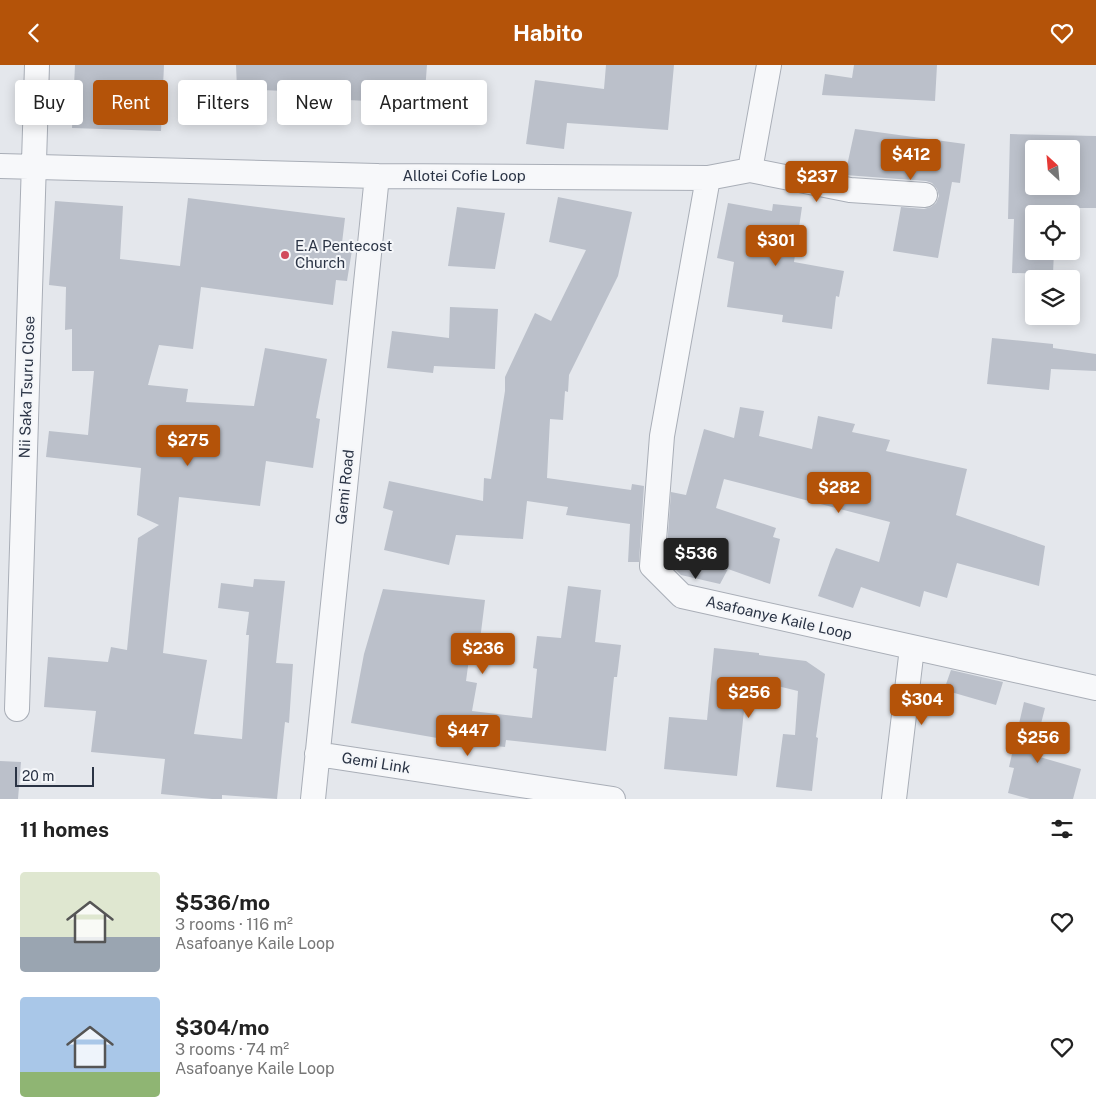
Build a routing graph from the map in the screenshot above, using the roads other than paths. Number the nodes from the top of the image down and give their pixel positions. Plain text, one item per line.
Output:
1 (37, 65) edge
2 (769, 65) edge
3 (0, 166) edge
4 (33, 166) junction
5 (750, 170) junction
6 (377, 176) junction
7 (708, 178) junction
8 (925, 195) dead end
9 (912, 648) junction
10 (1096, 688) edge
11 (17, 709) dead end
12 (317, 754) junction
13 (314, 799) edge
14 (614, 799) edge
15 (894, 799) edge

1 - 4 street, Nii Saka Tsuru Close
2 - 5 street
3 - 4 street, Allotei Cofie Loop
4 - 6 street, Allotei Cofie Loop
4 - 11 street, Nii Saka Tsuru Close
5 - 7 street, Allotei Cofie Loop
5 - 8 street, Allotei Cofie Loop
6 - 7 street, Allotei Cofie Loop
6 - 12 street, Gemi Road
7 - 9 street, Asafoanye Kaile Loop
9 - 10 street, Asafoanye Kaile Loop
9 - 15 street
12 - 13 street, Gemi Road
12 - 14 street, Gemi Link

